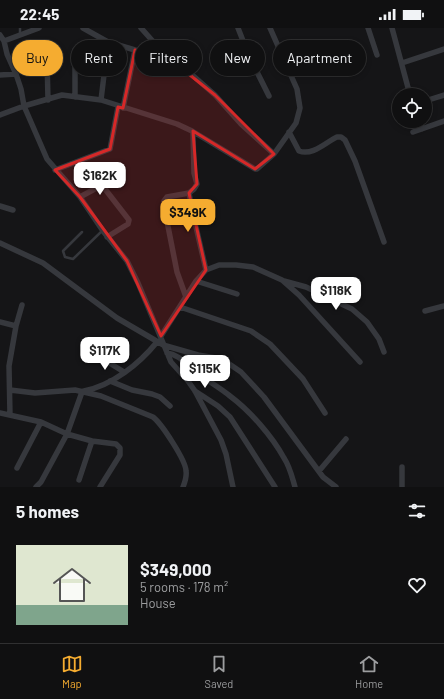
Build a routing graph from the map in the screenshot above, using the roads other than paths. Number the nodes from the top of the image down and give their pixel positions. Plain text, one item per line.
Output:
1 (20, 28) edge
2 (39, 28) edge
3 (83, 28) edge
4 (142, 28) edge
5 (238, 28) edge
6 (270, 28) edge
7 (368, 28) edge
8 (392, 28) edge
9 (0, 36) edge
10 (20, 36) junction
11 (104, 40) edge
12 (152, 40) edge
13 (4, 41) junction
14 (127, 48) edge
15 (444, 49) edge
16 (135, 50) joint
17 (376, 55) dead end
18 (402, 63) junction
19 (12, 65) edge
20 (12, 74) edge
21 (0, 75) edge
22 (17, 76) edge
23 (47, 76) edge
24 (75, 76) edge
25 (104, 76) edge
26 (193, 76) edge
27 (408, 88) edge
28 (444, 94) edge
29 (269, 96) dead end
30 (75, 97) junction
31 (432, 98) edge
32 (48, 100) junction
33 (101, 100) junction
34 (24, 106) junction
35 (121, 107) junction
36 (0, 115) edge
37 (444, 120) edge
38 (422, 129) joint
39 (193, 132) junction
40 (289, 132) junction
41 (413, 132) dead end
42 (274, 154) junction
43 (55, 170) junction
44 (91, 171) dead end
45 (102, 185) junction
46 (189, 193) junction
47 (80, 197) junction
48 (0, 206) edge
49 (13, 210) dead end
50 (103, 231) junction
51 (82, 232) dead end
52 (107, 236) junction
53 (384, 242) dead end
54 (0, 243) edge
55 (206, 270) junction
56 (282, 280) junction
57 (196, 281) junction
58 (237, 294) dead end
59 (186, 297) junction
60 (22, 305) dead end
61 (444, 306) edge
62 (180, 307) junction
63 (425, 310) dead end
64 (0, 322) edge
65 (16, 326) junction
66 (161, 336) junction
67 (157, 342) junction
68 (163, 345) junction
69 (384, 352) dead end
70 (166, 353) junction
71 (95, 354) dead end
72 (360, 362) dead end
73 (124, 372) junction
74 (110, 381) junction
75 (10, 390) junction
76 (195, 391) junction
77 (82, 392) junction
78 (170, 406) dead end
79 (0, 413) edge
80 (325, 413) dead end
81 (10, 415) junction
82 (41, 422) junction
83 (67, 434) junction
84 (346, 439) dead end
85 (92, 441) junction
86 (402, 467) dead end
87 (16, 468) dead end
88 (319, 471) junction
89 (79, 480) dead end
90 (36, 487) edge
91 (100, 487) edge
92 (184, 487) edge
93 (232, 487) edge
94 (275, 487) edge
95 (295, 487) edge
96 (336, 487) edge
97 (402, 487) edge

1 - 10 lane
2 - 10 street
3 - 11 street
4 - 12 street
5 - 29 street
6 - 40 street
7 - 17 street
8 - 18 street
9 - 13 street
10 - 13 street
13 - 19 street
14 - 16 street
15 - 18 street
16 - 35 street
18 - 27 street
20 - 21 street
22 - 34 street
23 - 32 street
24 - 30 street
25 - 33 street
26 - 42 street
28 - 31 street
30 - 32 street
30 - 33 street
32 - 34 street
33 - 35 street
34 - 36 street
34 - 43 street
35 - 39 street
35 - 43 street
37 - 38 street
38 - 41 street
39 - 42 street
39 - 46 street
40 - 42 street
40 - 53 street
43 - 47 street
44 - 45 street
45 - 47 street
45 - 52 street
46 - 55 street
46 - 59 street
47 - 50 street
48 - 49 street
50 - 51 lane
50 - 52 street
52 - 66 street
54 - 67 street
55 - 56 street
55 - 57 street
56 - 69 street
56 - 72 street
57 - 58 street
57 - 59 street
59 - 62 street
60 - 65 street
61 - 63 street
62 - 66 street
62 - 80 street
64 - 65 street
65 - 75 street
66 - 68 street
67 - 68 street
67 - 73 street
68 - 70 street
68 - 88 street
70 - 76 street
70 - 95 street
71 - 73 street
73 - 74 street
74 - 77 street
74 - 78 street
75 - 77 street
75 - 81 street
76 - 93 street
76 - 94 street
77 - 83 street
77 - 92 street
79 - 81 street
81 - 82 street
82 - 83 street
82 - 87 street
83 - 85 street
83 - 90 street
84 - 88 street
85 - 89 street
85 - 91 street
86 - 97 street
88 - 96 street

